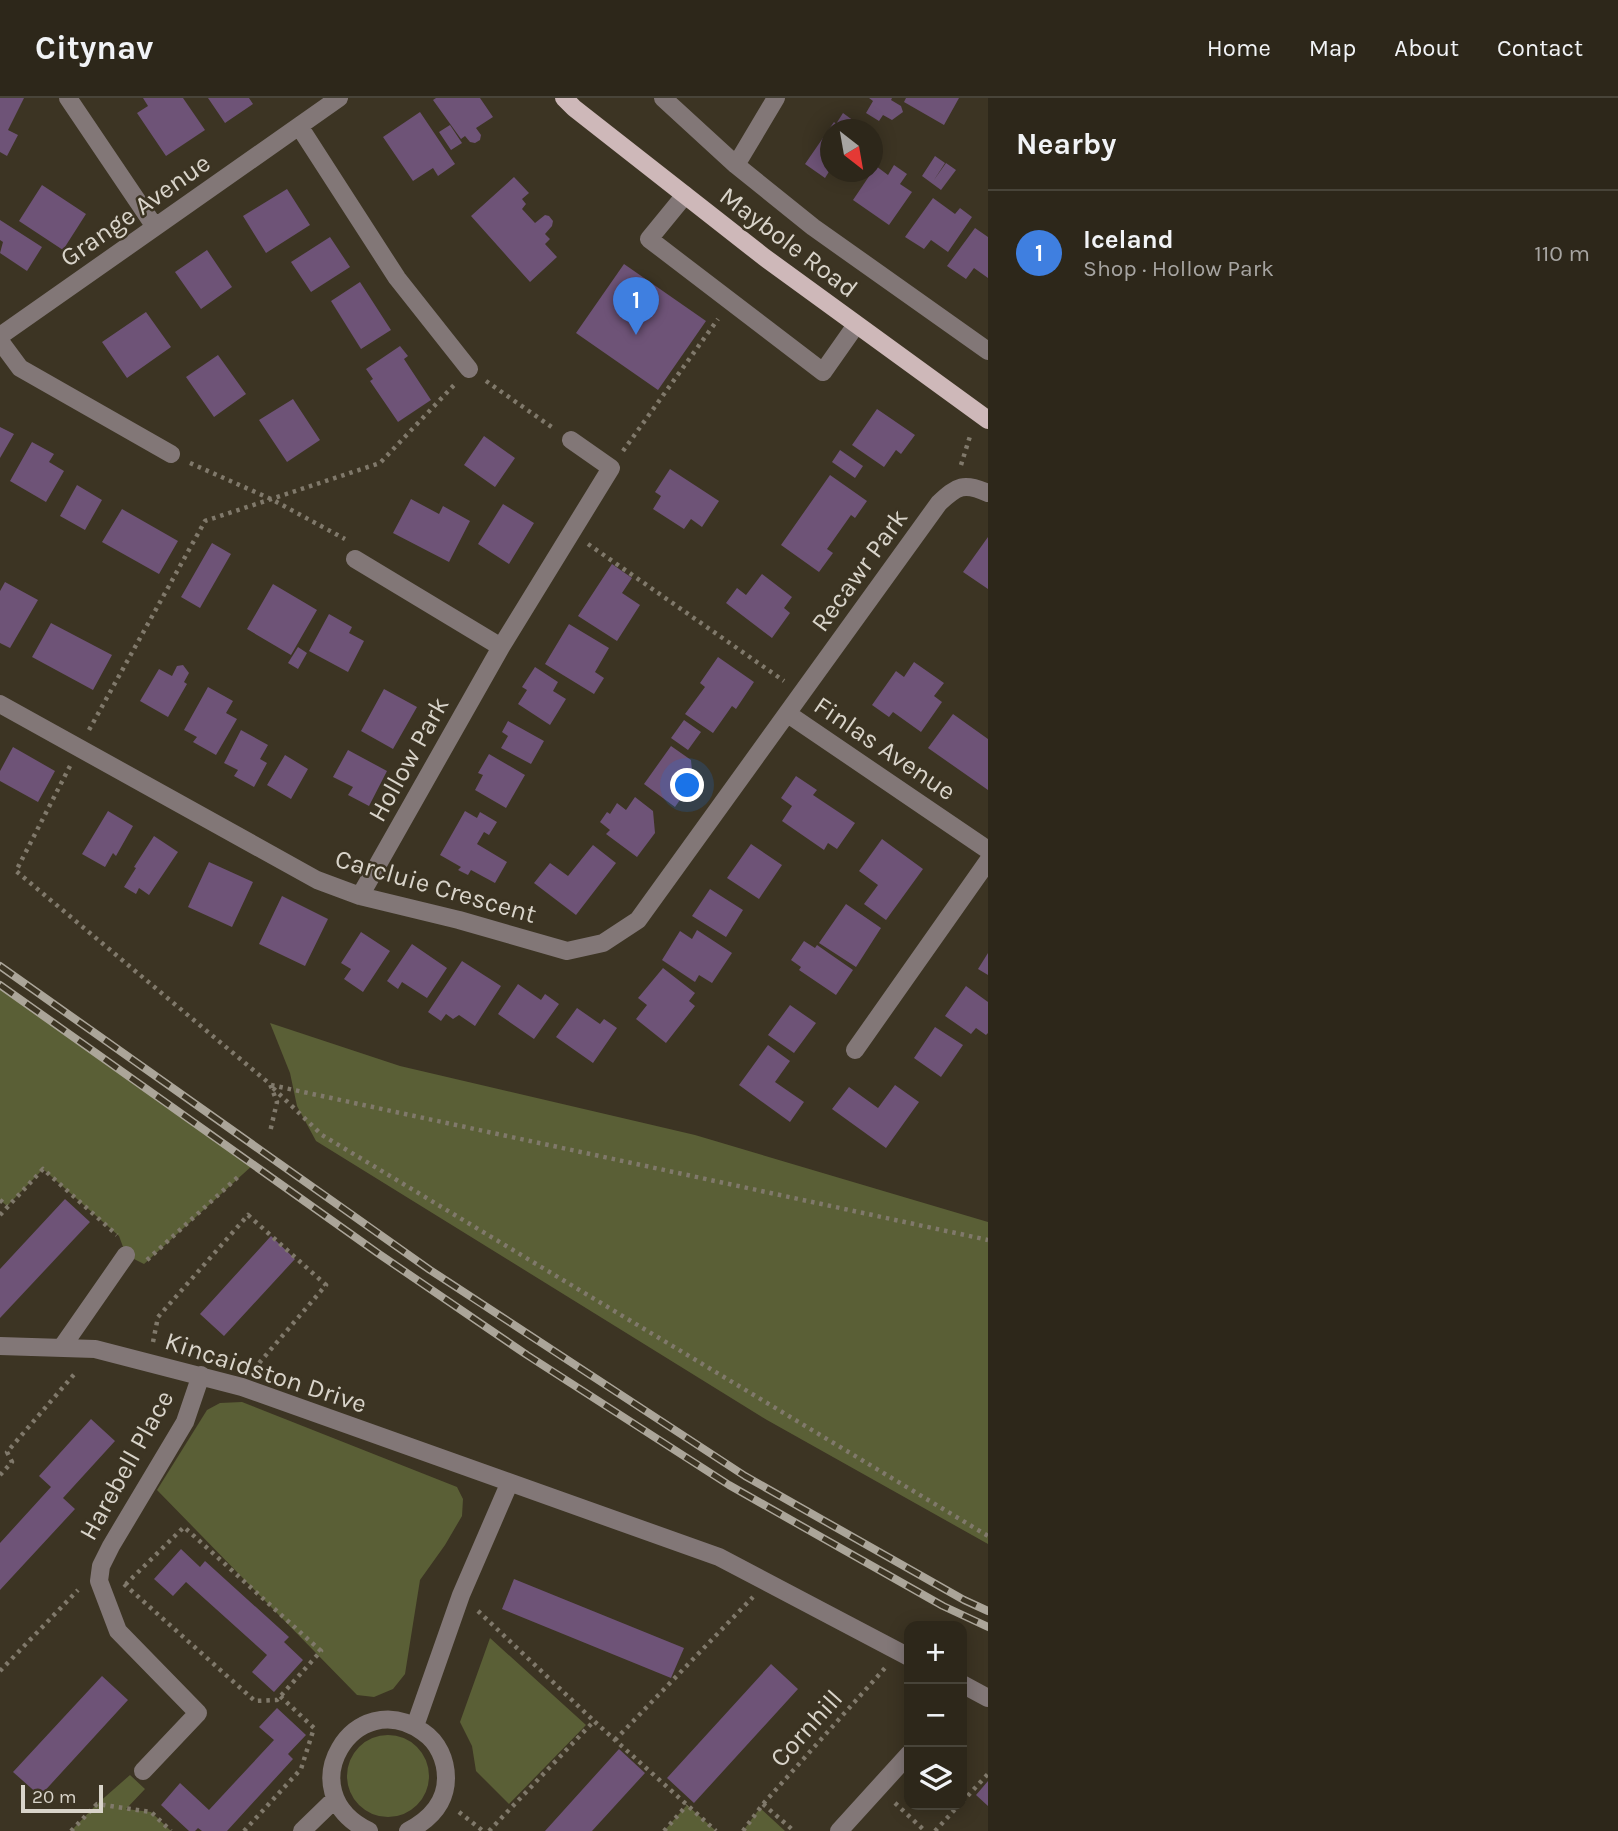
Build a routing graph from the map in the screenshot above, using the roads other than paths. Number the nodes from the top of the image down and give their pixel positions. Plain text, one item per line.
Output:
1 (68, 98) edge
2 (339, 98) edge
3 (564, 98) edge
4 (663, 98) edge
5 (776, 98) edge
6 (299, 126) junction
7 (736, 165) junction
8 (685, 195) junction
9 (155, 228) junction
10 (856, 325) junction
11 (0, 339) edge
12 (988, 351) edge
13 (469, 369) road end
14 (983, 416) edge
15 (571, 440) road end
16 (171, 454) road end
17 (988, 493) edge
18 (355, 559) road end
19 (501, 647) junction
20 (0, 704) edge
21 (788, 713) junction
22 (988, 850) edge
23 (988, 861) edge
24 (360, 896) junction
25 (855, 1050) dead end
26 (126, 1255) road end
27 (0, 1346) edge
28 (62, 1347) junction
29 (201, 1375) junction
30 (509, 1483) junction
31 (904, 1653) edge
32 (967, 1691) edge
33 (988, 1698) edge
34 (415, 1726) junction
35 (904, 1759) edge
36 (143, 1771) dead end
37 (335, 1798) junction
38 (302, 1831) edge
39 (369, 1831) edge
40 (408, 1831) edge
41 (839, 1831) edge

1 - 9 street
2 - 6 street, Grange Avenue
3 - 8 main road, Maybole Road
4 - 7 street
5 - 7 street
6 - 9 street, Grange Avenue
6 - 13 street
7 - 12 street
8 - 10 main road, Maybole Road
8 - 10 street
9 - 11 street, Grange Avenue
10 - 14 main road, Maybole Road
11 - 16 street, Grange Avenue
15 - 19 street, Hollow Park
17 - 21 street, Recawr Park
18 - 19 street
19 - 24 street, Hollow Park
20 - 24 street, Carcluie Crescent
21 - 22 street, Finlas Avenue
21 - 24 street, Carcluie Crescent
23 - 25 street
26 - 28 street
27 - 28 street, Kincaidston Drive
28 - 29 street, Kincaidston Drive
29 - 30 street, Kincaidston Drive
29 - 36 street, Harebell Place
30 - 31 street, Kincaidston Drive
30 - 34 street
32 - 33 street
34 - 37 street
34 - 40 street
35 - 41 street
37 - 38 street
37 - 39 street

